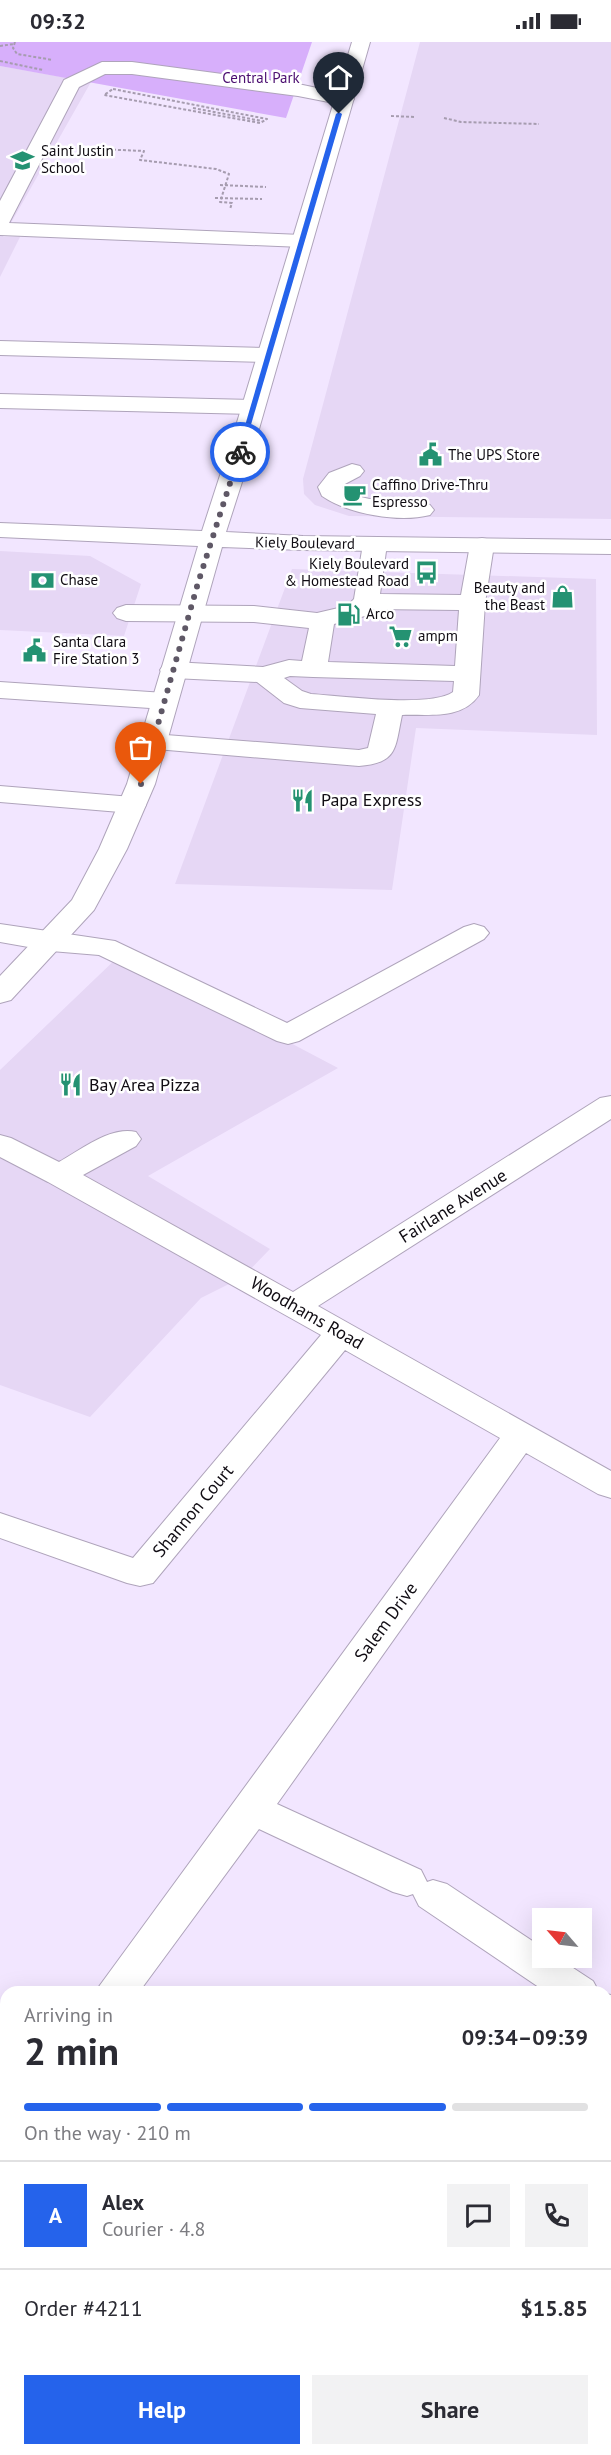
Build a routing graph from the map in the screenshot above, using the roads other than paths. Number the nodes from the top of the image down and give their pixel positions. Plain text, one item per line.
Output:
1 (361, 42) edge
2 (112, 49) dead end
3 (102, 68) junction
4 (344, 99) junction
5 (0, 221) edge
6 (0, 229) edge
7 (302, 241) junction
8 (0, 348) edge
9 (268, 355) junction
10 (0, 401) edge
11 (253, 407) junction
12 (352, 471) dead end
13 (422, 510) dead end
14 (0, 530) edge
15 (211, 540) junction
16 (375, 544) junction
17 (482, 545) junction
18 (611, 547) edge
19 (366, 601) junction
20 (472, 603) junction
21 (126, 613) dead end
22 (189, 615) junction
23 (317, 621) junction
24 (313, 669) junction
25 (173, 670) junction
26 (468, 674) junction
27 (264, 675) junction
28 (0, 690) edge
29 (165, 700) junction
30 (383, 707) junction
31 (153, 742) junction
32 (0, 794) edge
33 (132, 805) junction
34 (0, 933) edge
35 (474, 933) dead end
36 (51, 942) junction
37 (0, 994) edge
38 (611, 1106) edge
39 (125, 1138) dead end
40 (0, 1145) edge
41 (59, 1175) junction
42 (294, 1306) junction
43 (341, 1333) junction
44 (520, 1434) junction
45 (611, 1486) edge
46 (0, 1526) edge
47 (252, 1809) junction
48 (120, 1986) edge
49 (569, 1986) edge

1 - 4 main road
2 - 3 main road
3 - 4 main road
3 - 5 main road
4 - 7 main road
6 - 7 main road
7 - 9 main road
8 - 9 main road
9 - 11 main road
10 - 11 main road
11 - 15 main road
12 - 13 main road
14 - 15 main road, Kiely Boulevard
15 - 16 main road, Kiely Boulevard
15 - 22 main road
16 - 17 main road, Kiely Boulevard
16 - 19 main road
17 - 18 main road, Kiely Boulevard
17 - 20 main road
19 - 20 main road
19 - 23 main road
20 - 26 main road
21 - 22 main road
22 - 23 main road
22 - 25 main road
23 - 24 main road
24 - 26 main road
24 - 27 main road
25 - 27 main road
25 - 29 main road
26 - 30 main road
27 - 30 main road
28 - 29 main road
29 - 31 main road
30 - 31 main road
31 - 33 main road
32 - 33 main road
33 - 36 main road
34 - 36 main road
35 - 36 main road
36 - 37 main road
38 - 42 main road, Fairlane Avenue
39 - 41 main road
40 - 41 main road, Woodhams Road
41 - 42 main road, Woodhams Road
42 - 43 main road, Woodhams Road
43 - 44 main road, Woodhams Road
43 - 46 main road, Shannon Court
44 - 45 main road, Woodhams Road
44 - 47 main road, Salem Drive
47 - 48 main road, Salem Drive
47 - 49 main road

